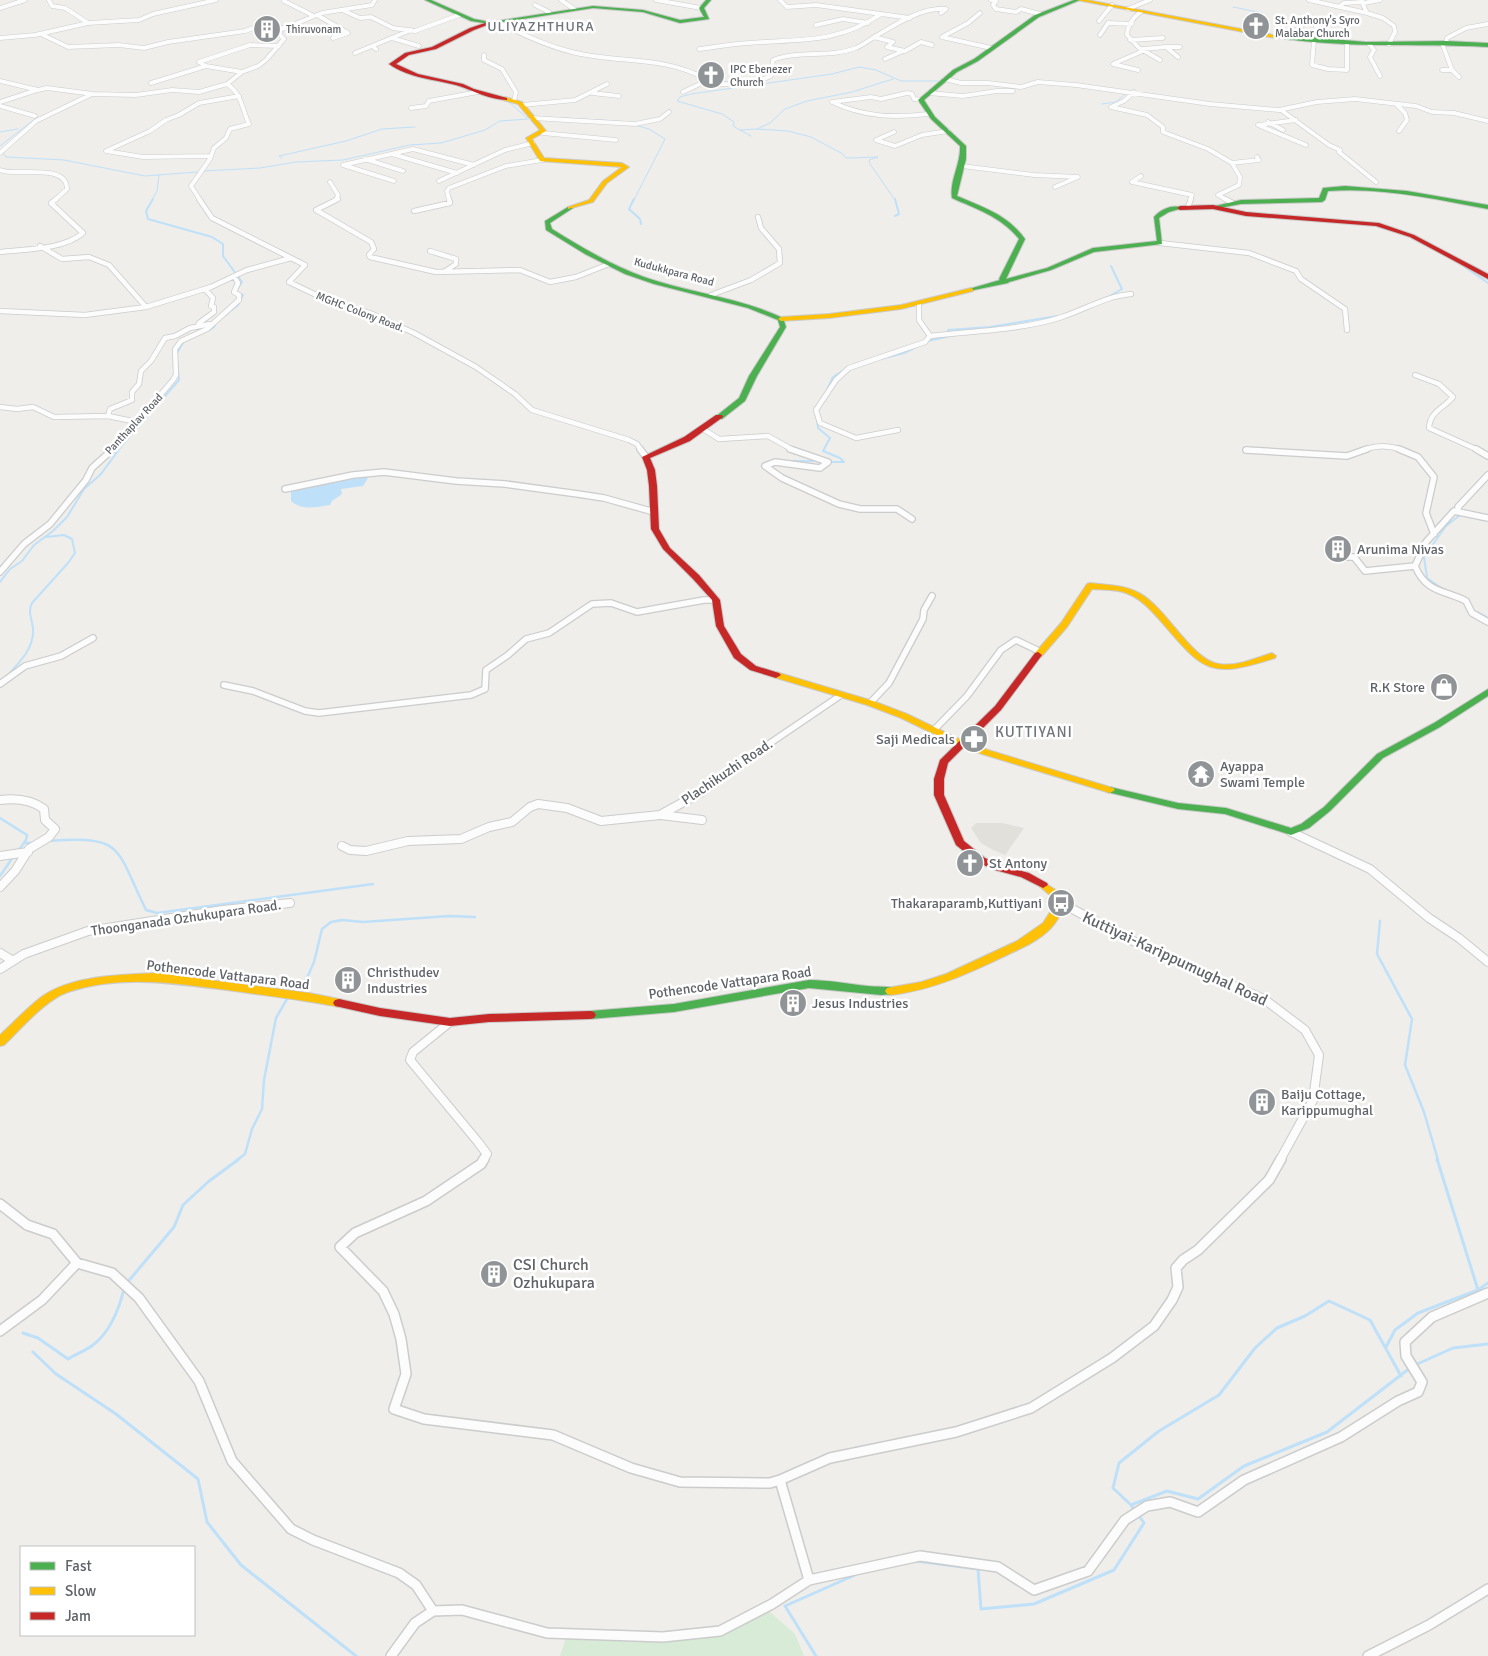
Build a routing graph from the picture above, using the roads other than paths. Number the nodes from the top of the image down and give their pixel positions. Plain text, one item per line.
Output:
1 (25, 0) edge
2 (49, 0) edge
3 (216, 0) edge
4 (290, 0) edge
5 (375, 0) edge
6 (427, 0) edge
7 (561, 0) edge
8 (656, 0) edge
9 (780, 0) edge
10 (991, 0) edge
11 (1079, 0) edge
12 (1150, 0) edge
13 (1309, 0) edge
14 (1380, 0) edge
15 (284, 1) junction
16 (1363, 2) edge
17 (276, 3) dead end
18 (1341, 3) edge
19 (705, 4) edge
20 (535, 5) dead end
21 (1112, 5) junction
22 (0, 8) edge
23 (574, 9) junction
24 (1128, 9) junction
25 (341, 10) junction
26 (549, 12) junction
27 (1141, 12) junction
28 (941, 13) dead end
29 (980, 13) dead end
30 (1367, 13) junction
31 (881, 14) junction
32 (1040, 14) junction
33 (459, 15) junction
34 (315, 16) junction
35 (910, 18) junction
36 (1099, 21) dead end
37 (496, 22) junction
38 (869, 23) junction
39 (88, 24) junction
40 (1132, 24) junction
41 (1488, 24) edge
42 (816, 25) dead end
43 (1316, 27) dead end
44 (283, 28) junction
45 (411, 30) junction
46 (41, 34) junction
47 (1100, 36) dead end
48 (874, 37) junction
49 (0, 38) edge
50 (333, 38) dead end
51 (392, 38) junction
52 (1162, 38) dead end
53 (1290, 38) junction
54 (824, 39) junction
55 (1130, 40) junction
56 (1314, 40) junction
57 (1347, 43) junction
58 (1444, 43) junction
59 (1369, 44) junction
60 (1389, 44) junction
61 (774, 45) dead end
62 (932, 45) dead end
63 (1488, 45) edge
64 (278, 46) junction
65 (372, 46) junction
66 (419, 46) dead end
67 (1165, 47) junction
68 (1180, 47) dead end
69 (991, 48) junction
70 (376, 49) dead end
71 (699, 49) dead end
72 (1144, 49) junction
73 (903, 51) junction
74 (355, 53) dead end
75 (484, 56) dead end
76 (1178, 57) dead end
77 (885, 59) dead end
78 (1160, 60) dead end
79 (206, 66) junction
80 (1138, 70) dead end
81 (1442, 70) dead end
82 (1452, 70) junction
83 (242, 72) junction
84 (1380, 76) dead end
85 (1459, 77) dead end
86 (945, 80) junction
87 (0, 81) edge
88 (706, 81) junction
89 (151, 83) dead end
90 (227, 84) junction
91 (607, 84) dead end
92 (38, 90) junction
93 (1013, 91) dead end
94 (478, 92) junction
95 (683, 92) dead end
96 (1134, 92) junction
97 (592, 93) junction
98 (93, 94) junction
99 (239, 96) junction
100 (619, 96) dead end
101 (925, 97) junction
102 (518, 103) junction
103 (0, 104) edge
104 (1397, 105) junction
105 (410, 108) dead end
106 (1281, 110) junction
107 (669, 112) dead end
108 (928, 114) junction
109 (35, 116) dead end
110 (532, 118) junction
111 (1296, 120) junction
112 (1488, 121) edge
113 (1268, 122) junction
114 (1283, 130) dead end
115 (948, 131) junction
116 (1399, 131) dead end
117 (894, 132) dead end
118 (543, 133) junction
119 (616, 140) dead end
120 (533, 144) junction
121 (1306, 145) dead end
122 (0, 153) edge
123 (390, 153) junction
124 (211, 156) junction
125 (1257, 157) dead end
126 (364, 159) junction
127 (542, 160) junction
128 (1232, 163) junction
129 (474, 165) junction
130 (962, 166) junction
131 (0, 170) edge
132 (403, 171) dead end
133 (457, 173) junction
134 (1141, 176) dead end
135 (394, 181) dead end
136 (439, 181) dead end
137 (330, 182) dead end
138 (1376, 182) dead end
139 (1055, 187) dead end
140 (1231, 202) junction
141 (1213, 207) junction
142 (1488, 207) edge
143 (1188, 208) junction
144 (414, 211) dead end
145 (758, 217) dead end
146 (1160, 243) junction
147 (40, 246) junction
148 (430, 251) dead end
149 (0, 252) edge
150 (292, 258) junction
151 (609, 264) junction
152 (444, 272) junction
153 (237, 275) junction
154 (1488, 277) edge
155 (1006, 282) junction
156 (205, 288) junction
157 (1132, 294) dead end
158 (711, 296) junction
159 (918, 304) junction
160 (146, 307) junction
161 (0, 311) edge
162 (781, 319) junction
163 (213, 323) junction
164 (198, 326) junction
165 (1347, 330) dead end
166 (930, 336) junction
167 (1415, 375) dead end
168 (0, 408) edge
169 (108, 416) junction
170 (137, 422) junction
171 (703, 429) junction
172 (898, 430) dead end
173 (1246, 450) dead end
174 (1488, 456) edge
175 (646, 457) junction
176 (1488, 475) edge
177 (285, 489) dead end
178 (654, 512) junction
179 (1458, 512) junction
180 (1488, 518) edge
181 (912, 519) dead end
182 (1434, 534) junction
183 (1345, 557) dead end
184 (1415, 566) junction
185 (0, 572) edge
186 (932, 596) dead end
187 (716, 600) junction
188 (1488, 622) edge
189 (93, 638) dead end
190 (1041, 652) junction
191 (1272, 656) dead end
192 (0, 684) edge
193 (224, 685) dead end
194 (1488, 692) edge
195 (841, 694) junction
196 (870, 702) junction
197 (934, 730) junction
198 (960, 743) junction
199 (0, 800) edge
200 (660, 815) junction
201 (702, 820) dead end
202 (1291, 832) junction
203 (342, 846) dead end
204 (28, 852) junction
205 (0, 856) edge
206 (0, 887) edge
207 (290, 903) dead end
208 (1061, 903) junction
209 (0, 953) edge
210 (13, 962) junction
211 (1488, 962) edge
212 (0, 969) edge
213 (450, 1022) junction
214 (0, 1042) edge
215 (0, 1204) edge
216 (77, 1263) junction
217 (1488, 1292) edge
218 (0, 1331) edge
219 (780, 1480) junction
220 (809, 1580) junction
221 (1488, 1589) edge
222 (433, 1611) junction
223 (391, 1656) edge
224 (1368, 1656) edge

1 - 22 street
2 - 39 street
3 - 39 street
4 - 15 street
5 - 25 street
6 - 33 street
7 - 23 street
8 - 19 street
9 - 31 street
10 - 32 street
11 - 21 street
11 - 32 street
12 - 24 street
13 - 18 street
14 - 16 street
15 - 17 street
15 - 34 street
16 - 18 street
16 - 30 street
18 - 30 street
19 - 23 street
20 - 26 street
21 - 24 street
21 - 36 street
23 - 26 street
24 - 27 street
25 - 34 street
25 - 45 street
26 - 37 street
27 - 40 street
27 - 53 street
28 - 35 street
29 - 69 street
30 - 60 street
31 - 35 street
31 - 38 street
32 - 69 street
33 - 37 street
33 - 45 street
34 - 44 street
34 - 50 street
35 - 48 street
37 - 88 street
37 - 94 street
38 - 42 street
38 - 54 street
39 - 46 street
40 - 47 street
40 - 55 street
41 - 58 street
43 - 53 street
44 - 46 street
44 - 64 street
45 - 51 street
46 - 49 street
48 - 73 street
48 - 88 street
51 - 65 street
51 - 66 street
52 - 55 street
53 - 56 street
54 - 61 street
54 - 71 street
55 - 72 street
56 - 57 street
56 - 57 street
57 - 59 street
58 - 60 street
58 - 63 street
58 - 82 street
59 - 60 street
59 - 84 street
62 - 73 street
64 - 79 street
64 - 83 street
65 - 70 street
65 - 74 street
67 - 68 street
67 - 72 street
67 - 76 street
69 - 86 street
72 - 78 street
72 - 80 street
73 - 77 street
75 - 102 street
79 - 83 street
79 - 89 street
81 - 82 street
82 - 85 street
83 - 90 street
86 - 96 street
86 - 101 street
87 - 92 street
88 - 95 street
90 - 98 street
90 - 99 street
91 - 97 street
92 - 98 street
92 - 103 street
93 - 101 street
94 - 102 street
94 - 105 street
96 - 106 street
96 - 128 street
97 - 100 street
97 - 102 street
98 - 122 street
99 - 124 street
99 - 124 street
101 - 108 street
101 - 108 street
102 - 110 street
103 - 109 street
104 - 106 street
104 - 112 street
104 - 116 street
106 - 111 street
107 - 110 street
108 - 115 street
110 - 118 street
111 - 113 street
111 - 138 street
113 - 114 street
113 - 121 street
115 - 117 street
115 - 130 street
118 - 119 street
118 - 120 street
120 - 127 street
120 - 129 street
123 - 126 street
123 - 129 street
123 - 133 street
124 - 150 street
125 - 128 street
126 - 132 street
126 - 135 street
127 - 144 street
127 - 151 street, Kudukkpara Road
128 - 140 street
129 - 133 street
130 - 139 street
130 - 155 street
131 - 147 street
133 - 136 street
134 - 143 street
137 - 152 street
140 - 141 street
140 - 142 street
141 - 143 street
141 - 154 street
143 - 146 street
145 - 158 street
146 - 155 street
146 - 165 street
147 - 149 street
147 - 160 street
148 - 152 street
150 - 153 street
150 - 175 street, MGHC Colony Road.
151 - 152 street
151 - 158 street, Kudukkpara Road
153 - 156 street
153 - 163 street, Panthaplav Road
155 - 159 street
156 - 160 street
156 - 164 street
157 - 166 street
158 - 162 street, Kudukkpara Road
159 - 162 street
159 - 166 street
160 - 161 street
162 - 171 street
163 - 164 street
163 - 170 street, Panthaplav Road
164 - 169 street
166 - 172 street
167 - 174 street
168 - 169 street
169 - 170 street
170 - 185 street, Panthaplav Road
171 - 175 street
171 - 181 street
173 - 182 street
175 - 178 street
176 - 179 street
177 - 178 street
178 - 187 street
179 - 180 street
179 - 182 street
182 - 184 street
183 - 184 street
184 - 188 street
186 - 196 street
187 - 193 street
187 - 195 street
189 - 192 street
190 - 191 street
190 - 197 street
190 - 198 street
194 - 202 street
195 - 196 street
195 - 200 street, Plachikuzhi Road.
196 - 197 street
197 - 198 street
198 - 202 street
198 - 208 street
199 - 204 street
200 - 201 street
200 - 203 street, Plachikuzhi Road.
202 - 211 street
204 - 205 street
204 - 206 street
207 - 210 street, Thoonganada Ozhukupara Road.
208 - 213 street, Pothencode Vattapara Road
208 - 219 street, Kuttiyai-Karippumughal Road
209 - 210 street
210 - 212 street, Thoonganada Ozhukupara Road.
213 - 214 street, Pothencode Vattapara Road
213 - 219 street, Kuttiyai-Karippumughal Road
215 - 216 street
216 - 218 street
216 - 222 street
217 - 220 street
219 - 220 street
220 - 222 street
221 - 224 street
222 - 223 street

